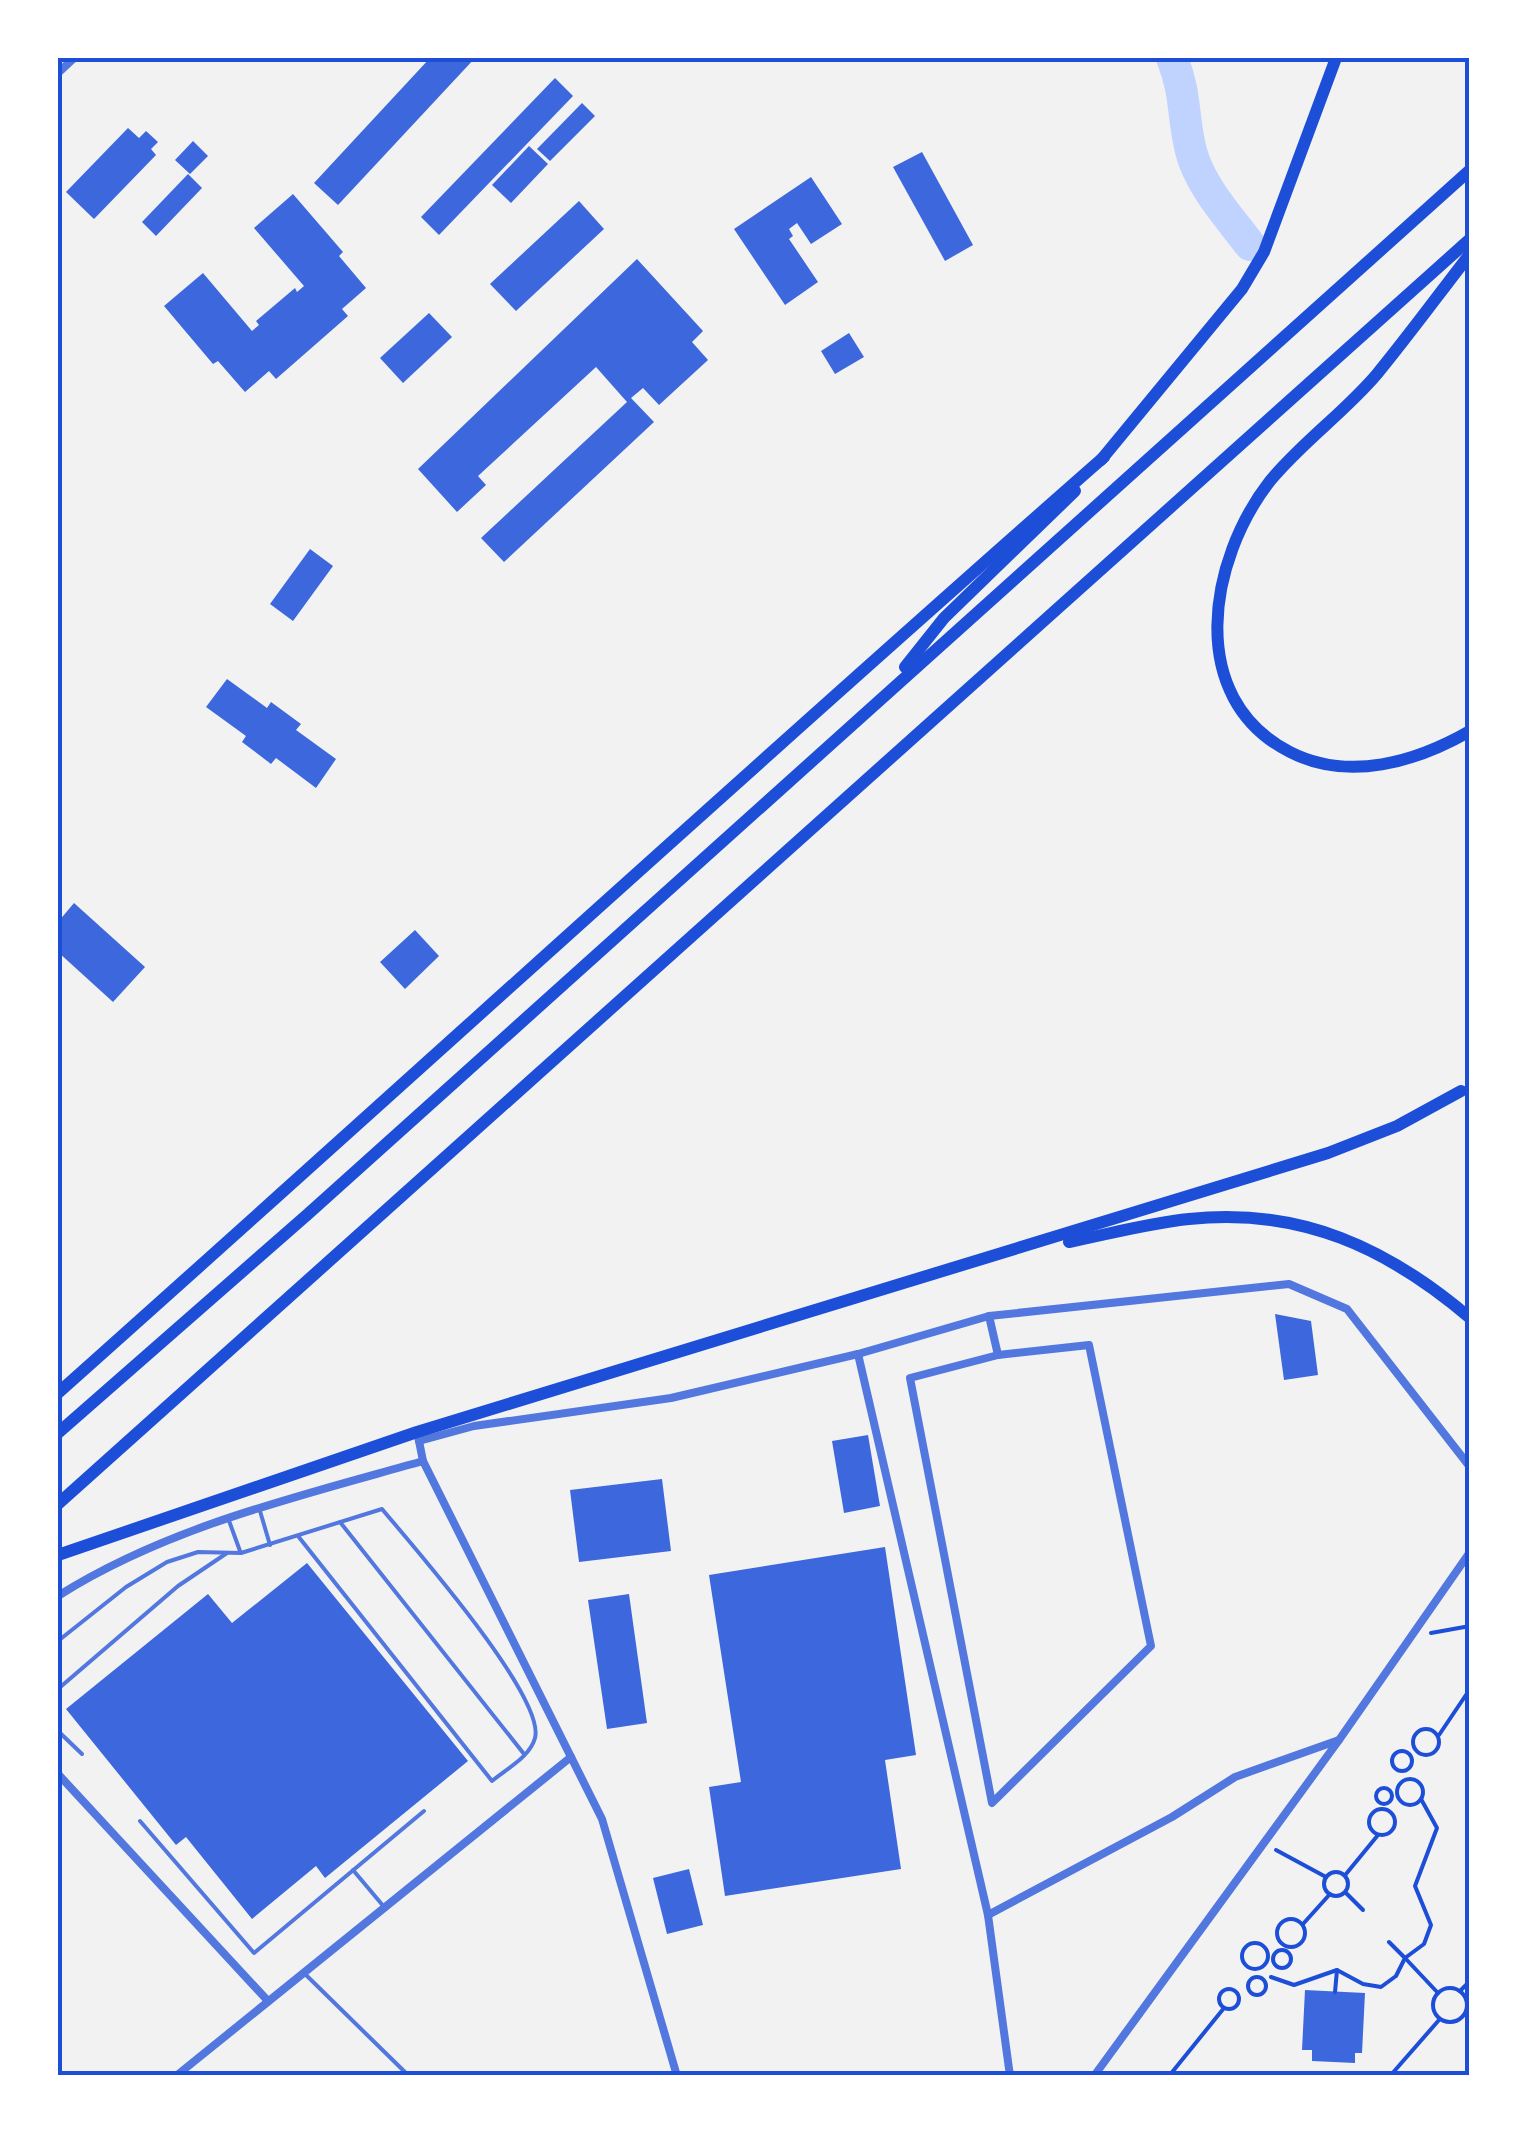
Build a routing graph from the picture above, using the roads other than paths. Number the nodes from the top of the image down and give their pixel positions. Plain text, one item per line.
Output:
1 (74, 58) edge
2 (1336, 58) edge
3 (58, 73) edge
4 (1470, 170) edge
5 (1470, 239) edge
6 (1470, 254) edge
7 (1104, 457) junction
8 (882, 696) junction
9 (1470, 730) edge
10 (1462, 1091) dead end
11 (1012, 1253) junction
12 (989, 1316) junction
13 (1470, 1318) edge
14 (858, 1354) junction
15 (998, 1355) junction
16 (58, 1394) edge
17 (58, 1433) edge
18 (418, 1436) junction
19 (423, 1461) junction
20 (1470, 1467) edge
21 (58, 1504) edge
22 (259, 1508) junction
23 (228, 1518) junction
24 (340, 1522) junction
25 (298, 1536) junction
26 (270, 1544) junction
27 (1470, 1552) edge
28 (228, 1553) junction
29 (241, 1553) junction
30 (58, 1555) edge
31 (58, 1596) edge
32 (58, 1642) edge
33 (58, 1689) edge
34 (58, 1732) edge
35 (1340, 1740) junction
36 (82, 1754) dead end
37 (525, 1755) junction
38 (571, 1757) junction
39 (58, 1774) edge
40 (424, 1810) dead end
41 (140, 1821) dead end
42 (353, 1870) junction
43 (385, 1908) junction
44 (988, 1915) junction
45 (305, 1973) junction
46 (268, 2000) junction
47 (176, 2076) edge
48 (409, 2076) edge
49 (677, 2076) edge
50 (1010, 2076) edge
51 (1094, 2076) edge

1 - 3 street
2 - 7 highway
4 - 8 highway
5 - 21 highway
6 - 9 highway
7 - 8 highway
7 - 16 highway
8 - 17 highway
10 - 11 highway
11 - 13 highway
11 - 18 highway
12 - 14 street
12 - 15 street
12 - 20 street
14 - 18 street
14 - 44 street
15 - 15 street
18 - 19 street
18 - 30 highway
19 - 22 street
19 - 38 street
22 - 23 street
22 - 26 lane
23 - 29 lane
23 - 31 street
24 - 25 lane
24 - 37 lane
24 - 37 lane
25 - 26 lane
25 - 37 lane
26 - 29 lane
27 - 35 street
28 - 29 lane
28 - 32 lane
28 - 33 lane
34 - 36 lane
35 - 44 street
35 - 51 street
38 - 43 street
38 - 49 street
39 - 46 street
40 - 42 lane
41 - 42 lane
42 - 43 lane
43 - 45 street
44 - 50 street
45 - 46 street
45 - 48 lane
46 - 47 street

